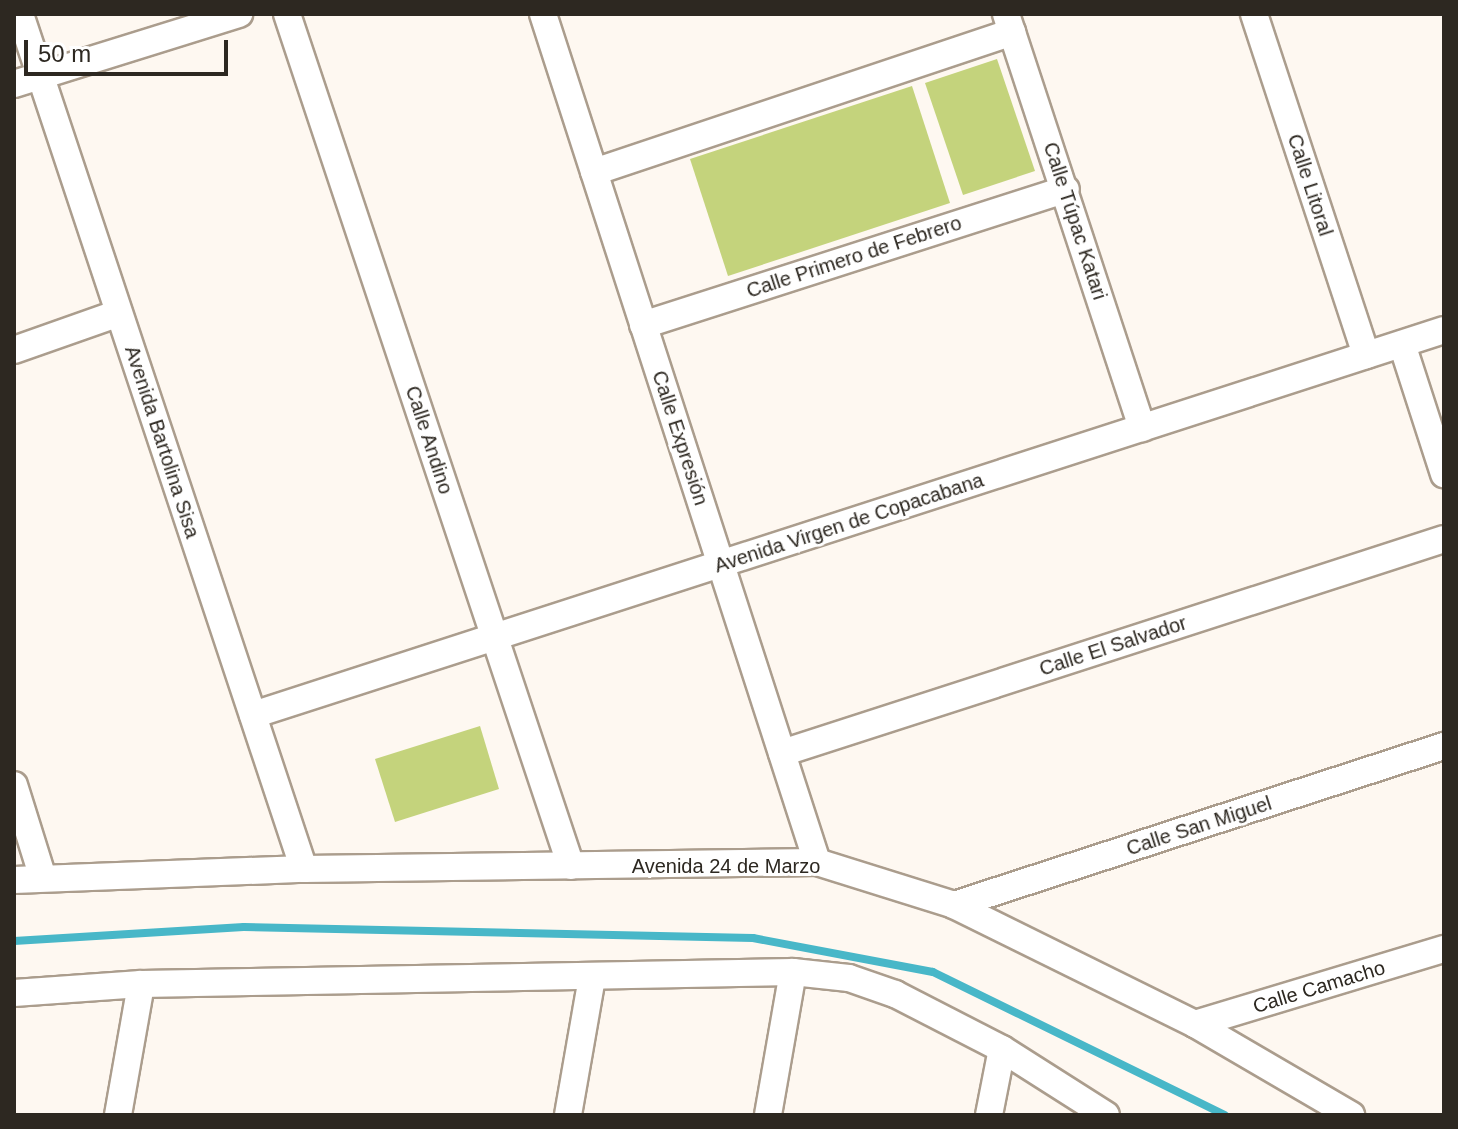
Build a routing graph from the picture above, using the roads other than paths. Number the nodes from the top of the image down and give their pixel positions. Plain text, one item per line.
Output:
1 (20, 14) edge
2 (239, 14) edge
3 (287, 14) edge
4 (543, 14) edge
5 (1254, 14) edge
6 (1009, 23) edge
7 (40, 76) junction
8 (14, 84) edge
9 (594, 172) junction
10 (1066, 189) junction
11 (119, 313) junction
12 (643, 325) junction
13 (1444, 330) edge
14 (1402, 344) junction
15 (14, 350) edge
16 (1366, 355) junction
17 (1142, 428) junction
18 (1444, 474) edge
19 (1444, 539) edge
20 (720, 564) junction
21 (495, 637) junction
22 (253, 715) junction
23 (1444, 746) edge
24 (782, 753) junction
25 (14, 785) edge
26 (817, 862) junction
27 (571, 866) junction
28 (304, 869) junction
29 (43, 878) junction
30 (14, 880) edge
31 (954, 905) junction
32 (1444, 949) edge
33 (793, 972) junction
34 (592, 978) junction
35 (141, 984) junction
36 (14, 993) edge
37 (1195, 1024) junction
38 (1002, 1049) junction
39 (118, 1115) edge
40 (568, 1115) edge
41 (768, 1115) edge
42 (989, 1115) edge
43 (1106, 1115) edge
44 (1351, 1115) edge

1 - 7 street, Avenida Bartolina Sisa
2 - 7 street
3 - 21 street, Calle Andino
4 - 9 street, Calle Expresión
5 - 16 street, Calle Litoral
6 - 9 street
6 - 10 street, Calle Túpac Katari
7 - 8 street
7 - 11 street, Avenida Bartolina Sisa
9 - 12 street, Calle Expresión
10 - 12 street, Calle Primero de Febrero
10 - 17 street, Calle Túpac Katari
11 - 15 street
11 - 22 street, Avenida Bartolina Sisa
12 - 20 street, Calle Expresión
13 - 14 street, Avenida Virgen de Copacabana
14 - 16 street, Avenida Virgen de Copacabana
14 - 18 street
16 - 17 street, Avenida Virgen de Copacabana
17 - 20 street, Avenida Virgen de Copacabana
19 - 24 street, Calle El Salvador
20 - 21 street, Avenida Virgen de Copacabana
20 - 24 street, Calle Expresión
21 - 22 street, Avenida Virgen de Copacabana
21 - 27 street, Calle Andino
22 - 28 street, Avenida Bartolina Sisa
23 - 31 street, Calle San Miguel
24 - 26 street, Calle Expresión
25 - 29 street
26 - 27 street, Avenida 24 de Marzo
26 - 31 street, Avenida 24 de Marzo
27 - 28 street, Avenida 24 de Marzo
28 - 29 street, Avenida 24 de Marzo
29 - 30 street, Avenida 24 de Marzo
31 - 37 street, Avenida 24 de Marzo
32 - 37 street, Calle Camacho
33 - 34 street
33 - 38 street
33 - 41 street
34 - 35 street
34 - 40 street
35 - 36 street
35 - 39 street
37 - 44 street, Avenida 24 de Marzo
38 - 42 street
38 - 43 street

